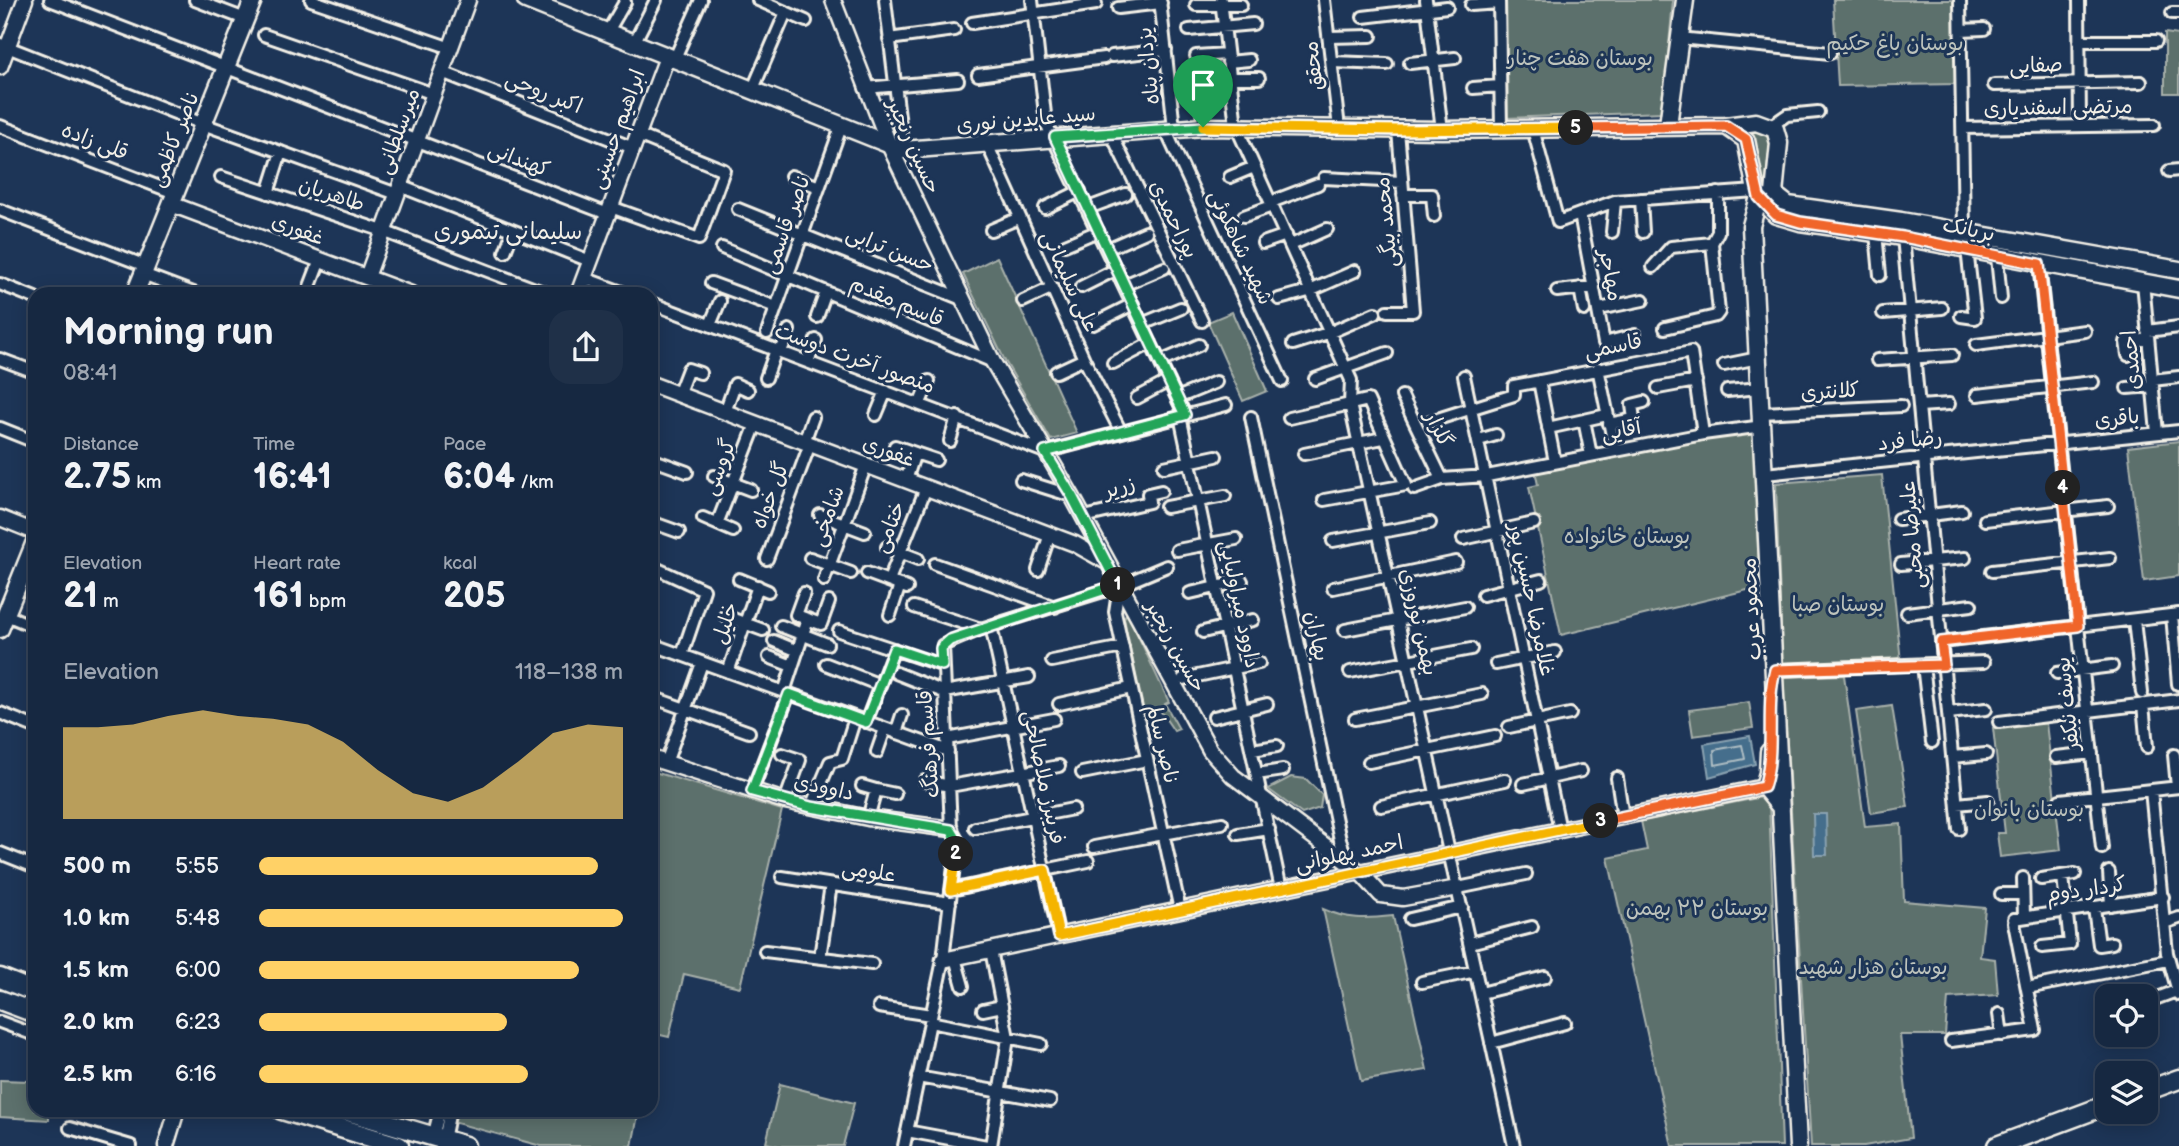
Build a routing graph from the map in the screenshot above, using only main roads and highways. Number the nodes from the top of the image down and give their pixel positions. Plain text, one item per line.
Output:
1 (253, 0) edge
2 (526, 0) edge
3 (1685, 0) edge
4 (1668, 125) junction
5 (1726, 126) junction
6 (1772, 126) joint
7 (1763, 194) junction
8 (2042, 245) junction
9 (2039, 264) junction
10 (2179, 270) edge
11 (138, 287) edge
12 (2179, 289) edge
13 (28, 555) edge
14 (6, 595) edge
15 (3, 622) edge
16 (1775, 670) junction
17 (1781, 808) junction
18 (0, 978) edge
19 (28, 989) edge
20 (0, 1000) edge
21 (28, 1010) edge
22 (2179, 1079) edge
23 (2158, 1087) edge
24 (2095, 1109) edge
25 (305, 1117) edge
26 (367, 1117) edge
27 (2050, 1126) junction
28 (399, 1146) edge
29 (465, 1146) edge
30 (1798, 1146) edge
31 (1997, 1146) edge
32 (2047, 1146) edge

1 - 11 main road, ناصر کاظمی
2 - 4 main road, سید عابدین نوری
3 - 4 main road
4 - 5 main road, سید عابدین نوری
5 - 6 main road, سید عابدین نوری
5 - 7 main road
6 - 7 main road, محمود عرب
7 - 8 main road, بریانک
7 - 9 main road, بریانک
7 - 16 main road, محمود عرب
8 - 9 main road
8 - 10 main road, بریانک
9 - 12 main road, بریانک
13 - 14 main road
14 - 15 main road
16 - 17 main road, محمود عرب
16 - 17 main road
17 - 30 main road, محمود عرب
18 - 19 main road
20 - 21 main road
22 - 23 main road
24 - 27 main road
25 - 28 main road
26 - 29 main road
27 - 31 main road
27 - 32 main road

